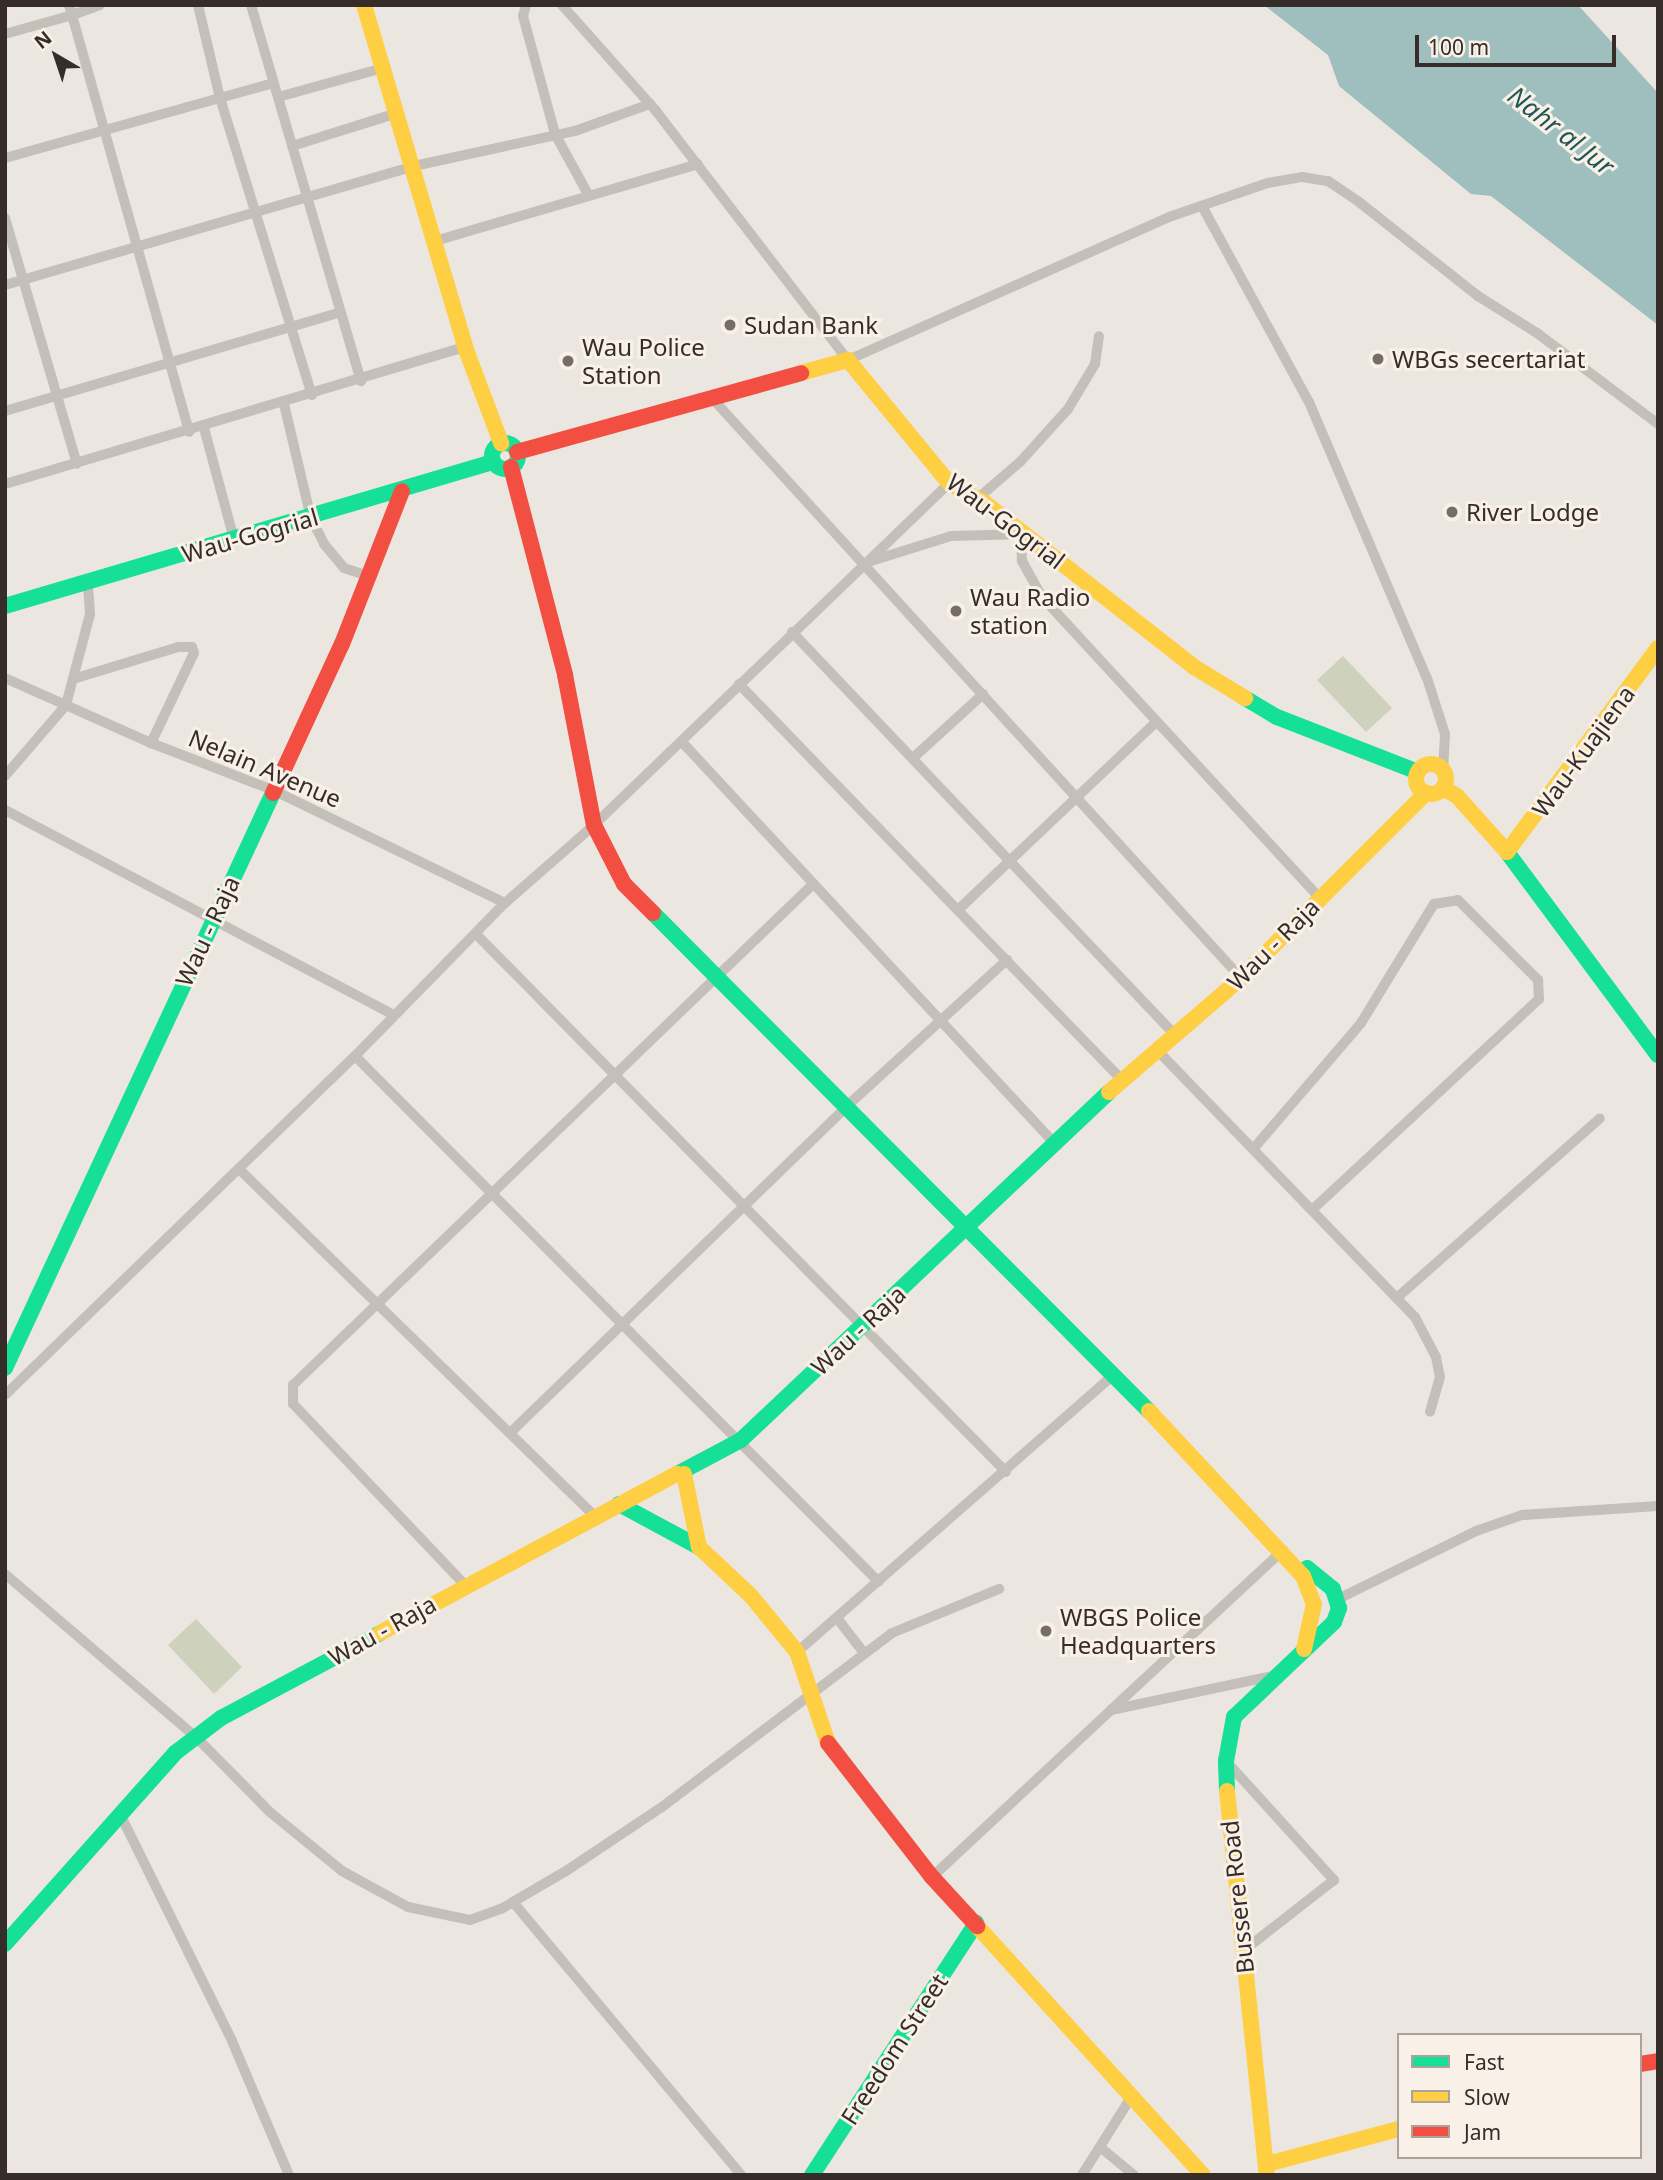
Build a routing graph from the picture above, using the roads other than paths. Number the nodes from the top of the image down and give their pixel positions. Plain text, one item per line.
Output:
1 (100, 5) edge
2 (198, 5) edge
3 (251, 5) edge
4 (364, 5) edge
5 (526, 5) edge
6 (562, 5) edge
7 (70, 10) edge
8 (5, 34) edge
9 (383, 68) junction
10 (273, 83) junction
11 (278, 97) junction
12 (220, 98) junction
13 (650, 104) junction
14 (397, 113) junction
15 (104, 129) junction
16 (555, 134) junction
17 (292, 146) junction
18 (5, 158) edge
19 (698, 164) junction
20 (414, 166) junction
21 (588, 194) junction
22 (305, 196) junction
23 (1202, 206) junction
24 (256, 210) junction
25 (5, 218) edge
26 (435, 241) junction
27 (137, 247) junction
28 (24, 281) junction
29 (5, 285) edge
30 (338, 313) junction
31 (292, 328) junction
32 (1099, 336) dead end
33 (465, 347) junction
34 (848, 360) junction
35 (169, 365) junction
36 (361, 381) junction
37 (312, 395) junction
38 (56, 396) junction
39 (711, 397) junction
40 (284, 404) junction
41 (5, 411) edge
42 (1658, 424) edge
43 (204, 428) junction
44 (189, 432) junction
45 (501, 443) junction
46 (514, 460) junction
47 (493, 462) junction
48 (77, 464) junction
49 (950, 483) junction
50 (5, 484) edge
51 (402, 491) junction
52 (977, 499) junction
53 (311, 518) junction
54 (1021, 534) junction
55 (234, 539) junction
56 (862, 564) junction
57 (372, 577) junction
58 (88, 583) junction
59 (5, 606) edge
60 (792, 632) junction
61 (1658, 648) edge
62 (5, 678) edge
63 (73, 679) junction
64 (740, 684) junction
65 (983, 694) junction
66 (66, 705) junction
67 (1155, 723) junction
68 (682, 742) junction
69 (151, 743) junction
70 (913, 758) junction
71 (1443, 769) junction
72 (1418, 772) junction
73 (5, 776) edge
74 (1443, 788) junction
75 (273, 790) junction
76 (1426, 793) junction
77 (1076, 797) junction
78 (5, 810) edge
79 (594, 825) junction
80 (1507, 852) junction
81 (1010, 860) junction
82 (812, 885) junction
83 (1319, 897) junction
84 (505, 903) junction
85 (959, 909) junction
86 (211, 921) junction
87 (476, 934) junction
88 (1007, 960) junction
89 (718, 975) junction
90 (1241, 978) junction
91 (393, 1015) junction
92 (942, 1024) junction
93 (1176, 1036) junction
94 (1158, 1051) junction
95 (1658, 1055) edge
96 (355, 1056) junction
97 (613, 1073) junction
98 (1122, 1080) junction
99 (847, 1106) junction
100 (1600, 1118) dead end
101 (1055, 1144) junction
102 (1254, 1148) junction
103 (239, 1169) junction
104 (490, 1192) junction
105 (746, 1209) junction
106 (1313, 1209) junction
107 (968, 1225) junction
108 (1399, 1296) junction
109 (380, 1303) junction
110 (625, 1324) junction
111 (864, 1325) junction
112 (5, 1368) edge
113 (1114, 1374) junction
114 (5, 1395) edge
115 (1430, 1412) dead end
116 (512, 1431) junction
117 (741, 1440) junction
118 (1006, 1472) junction
119 (684, 1474) junction
120 (619, 1504) junction
121 (1658, 1506) edge
122 (594, 1515) junction
123 (699, 1547) junction
124 (1283, 1550) junction
125 (5, 1574) edge
126 (1303, 1576) junction
127 (879, 1581) junction
128 (465, 1585) junction
129 (999, 1589) dead end
130 (1338, 1599) junction
131 (837, 1618) junction
132 (1304, 1649) junction
133 (797, 1652) junction
134 (864, 1653) junction
135 (1275, 1676) junction
136 (811, 1698) junction
137 (1111, 1710) junction
138 (195, 1736) junction
139 (1226, 1761) junction
140 (119, 1812) junction
141 (932, 1877) junction
142 (513, 1902) junction
143 (975, 1923) junction
144 (9, 1934) edge
145 (1243, 1951) junction
146 (1130, 2099) junction
147 (1397, 2130) edge
148 (1100, 2147) junction
149 (1267, 2169) edge
150 (289, 2175) edge
151 (741, 2175) edge
152 (812, 2175) edge
153 (1082, 2175) edge
154 (1134, 2175) edge
155 (1203, 2175) edge

1 - 7 street
2 - 12 street
3 - 10 street
4 - 9 main road
5 - 16 street
6 - 13 street
7 - 8 street
7 - 15 street
9 - 11 street
9 - 14 main road
10 - 11 street
10 - 12 street
11 - 17 street
12 - 15 street
12 - 24 street
13 - 16 street
13 - 19 street
14 - 17 street
14 - 20 main road
15 - 18 street
15 - 27 street
16 - 20 street
16 - 21 street
17 - 22 street
19 - 21 street
19 - 34 street
20 - 22 street
20 - 26 main road
21 - 26 street
22 - 24 street
22 - 30 street
23 - 34 street
23 - 42 street
23 - 71 street
24 - 27 street
24 - 31 street
25 - 28 street
26 - 33 main road
27 - 28 street
27 - 35 street
28 - 29 street
28 - 38 street
30 - 31 street
30 - 36 street
31 - 35 street
31 - 37 street
32 - 52 street
33 - 36 street
33 - 45 main road
34 - 39 main road
34 - 49 main road, Wau-Gogrial
35 - 38 street
35 - 44 street
36 - 37 street
37 - 40 street
38 - 41 street
38 - 48 street
39 - 46 main road
39 - 56 street
40 - 43 street
40 - 53 street
43 - 44 street
43 - 55 street
44 - 48 street
45 - 46 main road
45 - 47 main road
46 - 47 main road
46 - 79 main road
47 - 51 main road, Wau-Gogrial
48 - 50 street
49 - 52 main road, Wau-Gogrial
49 - 56 street
51 - 53 main road, Wau-Gogrial
51 - 57 main road, Wau - Raja
52 - 54 main road, Wau-Gogrial
53 - 55 main road, Wau-Gogrial
53 - 57 street
54 - 56 street
54 - 67 street
54 - 72 main road, Wau-Gogrial
55 - 58 main road, Wau-Gogrial
56 - 60 street
56 - 65 street
57 - 75 main road, Wau - Raja
58 - 59 main road, Wau-Gogrial
58 - 63 street
60 - 64 street
60 - 70 street
61 - 80 main road, Wau-Kuajiena
62 - 66 street, Nelain Avenue
63 - 66 street
63 - 69 street
64 - 68 street
64 - 85 street
65 - 70 street
65 - 77 street
66 - 69 street, Nelain Avenue
66 - 73 street
67 - 77 street
67 - 83 street
68 - 79 street
68 - 82 street
69 - 75 street, Nelain Avenue
70 - 81 street
71 - 72 main road, Wau-Gogrial
71 - 74 main road
72 - 76 main road
74 - 76 main road
74 - 80 main road
75 - 84 street, Nelain Avenue
75 - 86 main road, Wau - Raja
76 - 83 main road, Wau - Raja
77 - 81 street
77 - 90 street
78 - 86 street
79 - 84 street
79 - 89 main road
80 - 95 main road
81 - 85 street
81 - 93 street
82 - 89 street
82 - 92 street
83 - 90 main road, Wau - Raja
84 - 87 street
85 - 88 street
86 - 91 street
86 - 112 main road, Wau - Raja
87 - 91 street
87 - 97 street
88 - 92 street
88 - 98 street
89 - 97 street
89 - 99 main road
90 - 93 main road, Wau - Raja
91 - 96 street
92 - 99 street
92 - 101 street
93 - 94 main road, Wau - Raja
94 - 98 main road, Wau - Raja
94 - 102 street
96 - 103 street
96 - 104 street
97 - 104 street
97 - 105 street
98 - 101 main road, Wau - Raja
99 - 105 street
99 - 107 main road
100 - 108 street
101 - 107 main road, Wau - Raja
102 - 106 street
102 - 106 street
103 - 109 street
103 - 114 street
104 - 109 street
104 - 110 street
105 - 110 street
105 - 111 street
106 - 108 street
107 - 111 main road, Wau - Raja
107 - 113 main road
108 - 115 street
109 - 116 street
109 - 128 street
110 - 116 street
110 - 117 street
111 - 117 main road, Wau - Raja
111 - 118 street
113 - 118 street
113 - 124 main road
116 - 122 street
117 - 119 main road, Wau - Raja
117 - 127 street
118 - 127 street
119 - 120 main road, Wau - Raja
119 - 123 main road
120 - 122 main road, Wau - Raja
120 - 123 main road
121 - 130 street
122 - 128 main road, Wau - Raja
123 - 133 main road
124 - 126 main road
124 - 137 street
125 - 138 street
126 - 130 main road
126 - 132 main road
127 - 131 street
128 - 138 main road, Wau - Raja
129 - 134 street
130 - 132 main road, Bussere Road
131 - 133 street
131 - 134 street
132 - 135 main road, Bussere Road
133 - 136 main road
134 - 136 street
135 - 137 street
135 - 139 main road, Bussere Road
136 - 141 main road
136 - 142 street
137 - 141 street
138 - 140 main road, Wau - Raja
138 - 142 street
139 - 145 main road, Bussere Road
139 - 145 street
140 - 144 main road, Wau - Raja
140 - 150 street
141 - 143 main road
142 - 151 street
143 - 146 main road
143 - 152 main road, Freedom Street
145 - 149 main road, Bussere Road
146 - 148 street
146 - 155 main road
147 - 149 main road
148 - 153 street
148 - 154 street

